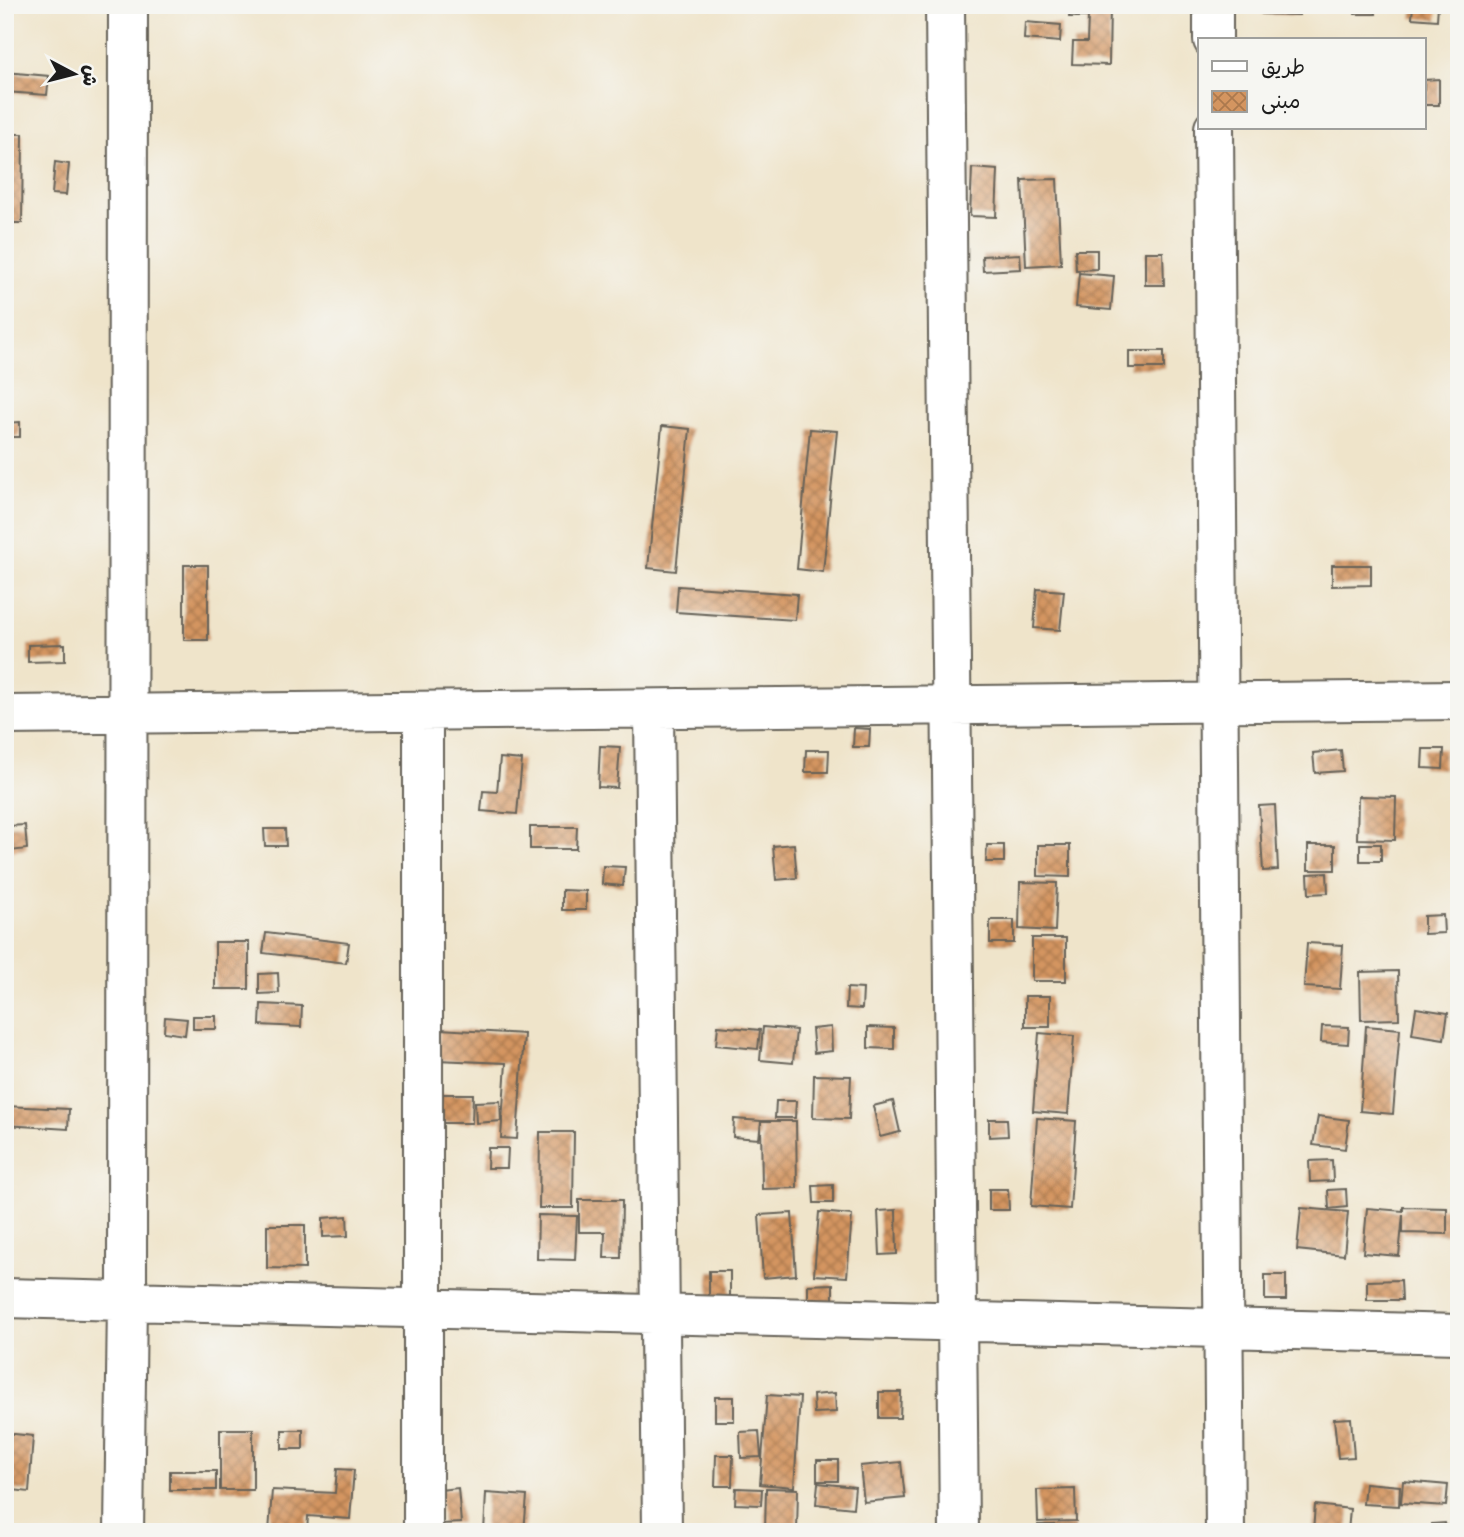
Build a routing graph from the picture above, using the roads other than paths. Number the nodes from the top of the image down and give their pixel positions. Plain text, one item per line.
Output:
1 (128, 5) edge
2 (945, 5) edge
3 (1213, 5) edge
4 (1213, 38) edge
5 (1214, 130) edge
6 (1459, 700) edge
7 (1219, 703) junction
8 (951, 706) junction
9 (654, 709) junction
10 (423, 711) junction
11 (128, 714) junction
12 (5, 715) edge
13 (5, 1298) edge
14 (127, 1301) junction
15 (423, 1308) junction
16 (659, 1314) junction
17 (957, 1322) junction
18 (1223, 1328) junction
19 (1459, 1334) edge
20 (124, 1532) edge
21 (423, 1532) edge
22 (662, 1532) edge
23 (959, 1532) edge
24 (1225, 1532) edge

1 - 11 street
2 - 8 street
3 - 4 street
5 - 7 street
6 - 7 street
7 - 8 street
7 - 18 street
8 - 9 street
8 - 17 street
9 - 10 street
9 - 16 street
10 - 11 street
10 - 15 street
11 - 12 street
11 - 14 street
13 - 14 street
14 - 15 street
14 - 20 street
15 - 16 street
15 - 21 street
16 - 17 street
16 - 22 street
17 - 18 street
17 - 23 street
18 - 19 street
18 - 24 street

